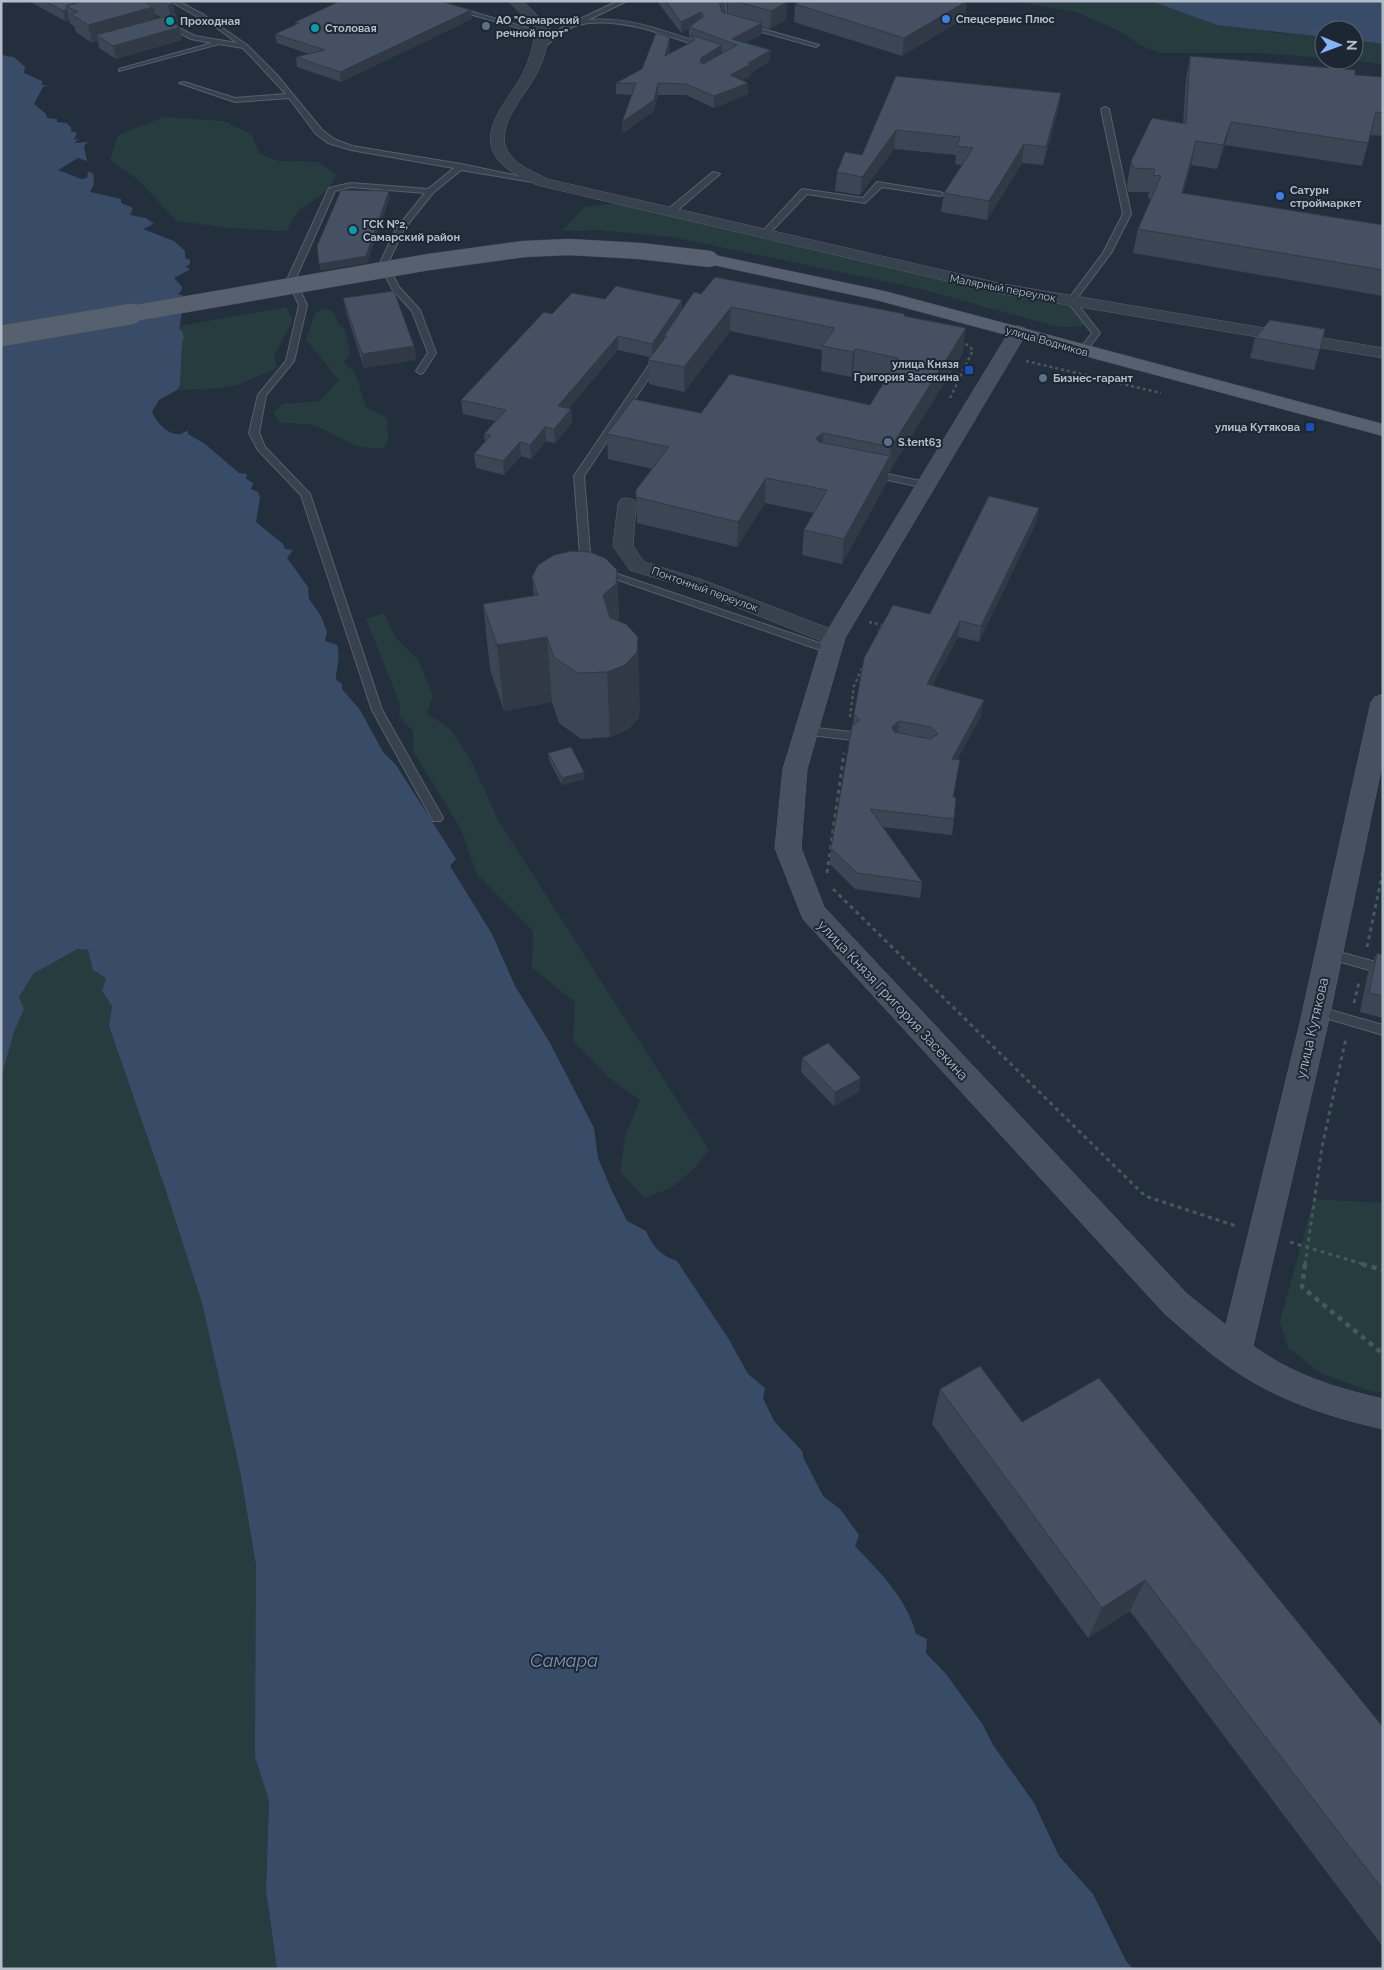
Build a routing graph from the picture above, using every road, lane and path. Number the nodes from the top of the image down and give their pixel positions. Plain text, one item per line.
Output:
1 (173, 1) edge
2 (515, 1) edge
3 (600, 1) edge
4 (624, 1) edge
5 (719, 2) edge
6 (730, 4) dead end
7 (611, 7) junction
8 (457, 9) edge
9 (577, 23) junction
10 (160, 24) edge
11 (691, 32) edge
12 (678, 39) junction
13 (542, 40) junction
14 (221, 43) junction
15 (816, 45) dead end
16 (245, 46) junction
17 (718, 64) edge
18 (121, 70) dead end
19 (182, 83) dead end
20 (290, 96) junction
21 (1105, 109) dead end
22 (461, 166) junction
23 (716, 174) dead end
24 (542, 182) junction
25 (430, 191) junction
26 (940, 194) dead end
27 (670, 212) junction
28 (764, 234) junction
29 (1071, 301) junction
30 (1018, 332) junction
31 (1, 336) edge
32 (1082, 351) junction
33 (662, 353) edge
34 (1383, 353) edge
35 (420, 371) dead end
36 (1383, 430) edge
37 (859, 471) edge
38 (926, 485) junction
39 (628, 504) dead end
40 (878, 634) edge
41 (837, 635) junction
42 (866, 660) edge
43 (1380, 719) edge
44 (806, 731) junction
45 (849, 736) junction
46 (438, 818) dead end
47 (1383, 871) edge
48 (1328, 954) junction
49 (1363, 964) junction
50 (1383, 969) edge
51 (1316, 1011) junction
52 (1350, 1020) junction
53 (1383, 1030) edge
54 (1262, 1235) junction
55 (1308, 1247) junction
56 (1383, 1270) edge
57 (1235, 1353) junction
58 (1383, 1354) edge
59 (1383, 1414) edge

1 - 16 lane
2 - 13 street
3 - 7 lane
4 - 7 lane
5 - 6 lane
5 - 15 lane
7 - 9 lane
8 - 13 lane
9 - 12 lane
9 - 13 lane
10 - 14 lane
11 - 12 lane
12 - 17 lane
13 - 24 street, Малярный переулок
14 - 16 lane
14 - 18 lane
16 - 20 lane
19 - 20 lane
20 - 22 lane
21 - 29 lane
22 - 24 lane
22 - 25 lane
23 - 27 lane
24 - 27 street, Малярный переулок
25 - 35 lane
25 - 46 lane
26 - 28 lane
27 - 28 street, Малярный переулок
28 - 29 street, Малярный переулок
29 - 32 lane
29 - 34 street, Малярный переулок
30 - 31 main road, улица Водников, bridge
30 - 32 main road, улица Водников
30 - 38 main road, улица Князя Григория Засекина
32 - 36 main road, улица Водников
33 - 41 lane
37 - 38 lane
38 - 41 main road, улица Князя Григория Засекина
39 - 41 street, Понтонный переулок
40 - 41 path
41 - 44 main road, улица Князя Григория Засекина
42 - 45 path
43 - 48 main road, улица Кутякова
44 - 45 lane
44 - 57 main road, улица Князя Григория Засекина
45 - 54 path
47 - 49 path
48 - 49 lane
48 - 51 main road, улица Кутякова
49 - 50 lane
49 - 52 path
51 - 52 lane
51 - 54 main road, улица Кутякова
52 - 53 lane
52 - 55 path
54 - 55 path
54 - 57 main road, улица Кутякова
55 - 56 path
55 - 58 path
57 - 59 main road, улица Князя Григория Засекина

